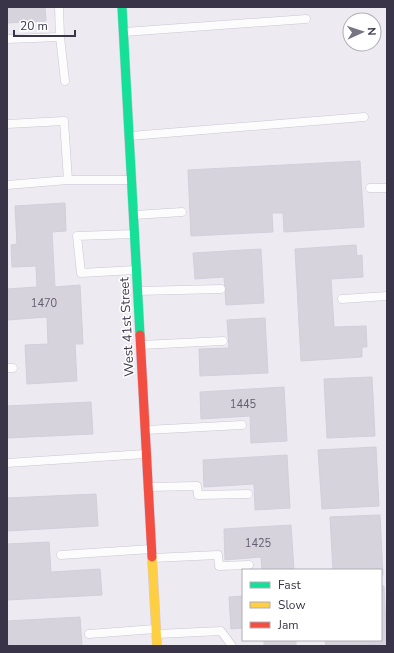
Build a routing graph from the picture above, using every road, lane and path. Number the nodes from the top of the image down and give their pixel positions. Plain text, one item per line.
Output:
1 (59, 7) edge
2 (122, 7) edge
3 (306, 19) dead end
4 (124, 32) junction
5 (60, 37) junction
6 (7, 39) edge
7 (65, 81) dead end
8 (364, 117) dead end
9 (7, 124) edge
10 (129, 136) junction
11 (68, 180) junction
12 (131, 180) junction
13 (7, 185) edge
14 (370, 188) dead end
15 (387, 188) edge
16 (182, 212) dead end
17 (134, 215) junction
18 (135, 234) junction
19 (136, 270) junction
20 (221, 289) dead end
21 (138, 291) junction
22 (387, 296) edge
23 (342, 299) dead end
24 (223, 341) dead end
25 (140, 346) junction
26 (242, 426) dead end
27 (145, 430) junction
28 (146, 454) junction
29 (7, 463) edge
30 (148, 487) junction
31 (248, 494) dead end
32 (61, 554) dead end
33 (152, 554) junction
34 (249, 565) dead end
35 (156, 631) junction
36 (90, 634) dead end
37 (156, 646) edge
38 (232, 646) edge

1 - 5 lane
2 - 4 street, West 41st Street
3 - 4 lane
4 - 10 street, West 41st Street
5 - 6 lane
5 - 7 lane
8 - 10 lane
9 - 11 lane
10 - 12 street, West 41st Street
11 - 12 lane
11 - 13 lane
12 - 17 street, West 41st Street
14 - 15 lane
16 - 17 lane
17 - 18 street, West 41st Street
18 - 19 street, West 41st Street
18 - 19 lane
19 - 21 street, West 41st Street
20 - 21 lane
21 - 25 street, West 41st Street
22 - 23 lane
24 - 25 lane
25 - 27 street, West 41st Street
26 - 27 lane
27 - 28 street, West 41st Street
28 - 29 lane
28 - 30 street, West 41st Street
30 - 31 lane
30 - 33 street, West 41st Street
32 - 33 lane
33 - 34 lane
33 - 35 street, West 41st Street
35 - 36 lane
35 - 37 street, West 41st Street
35 - 38 lane

